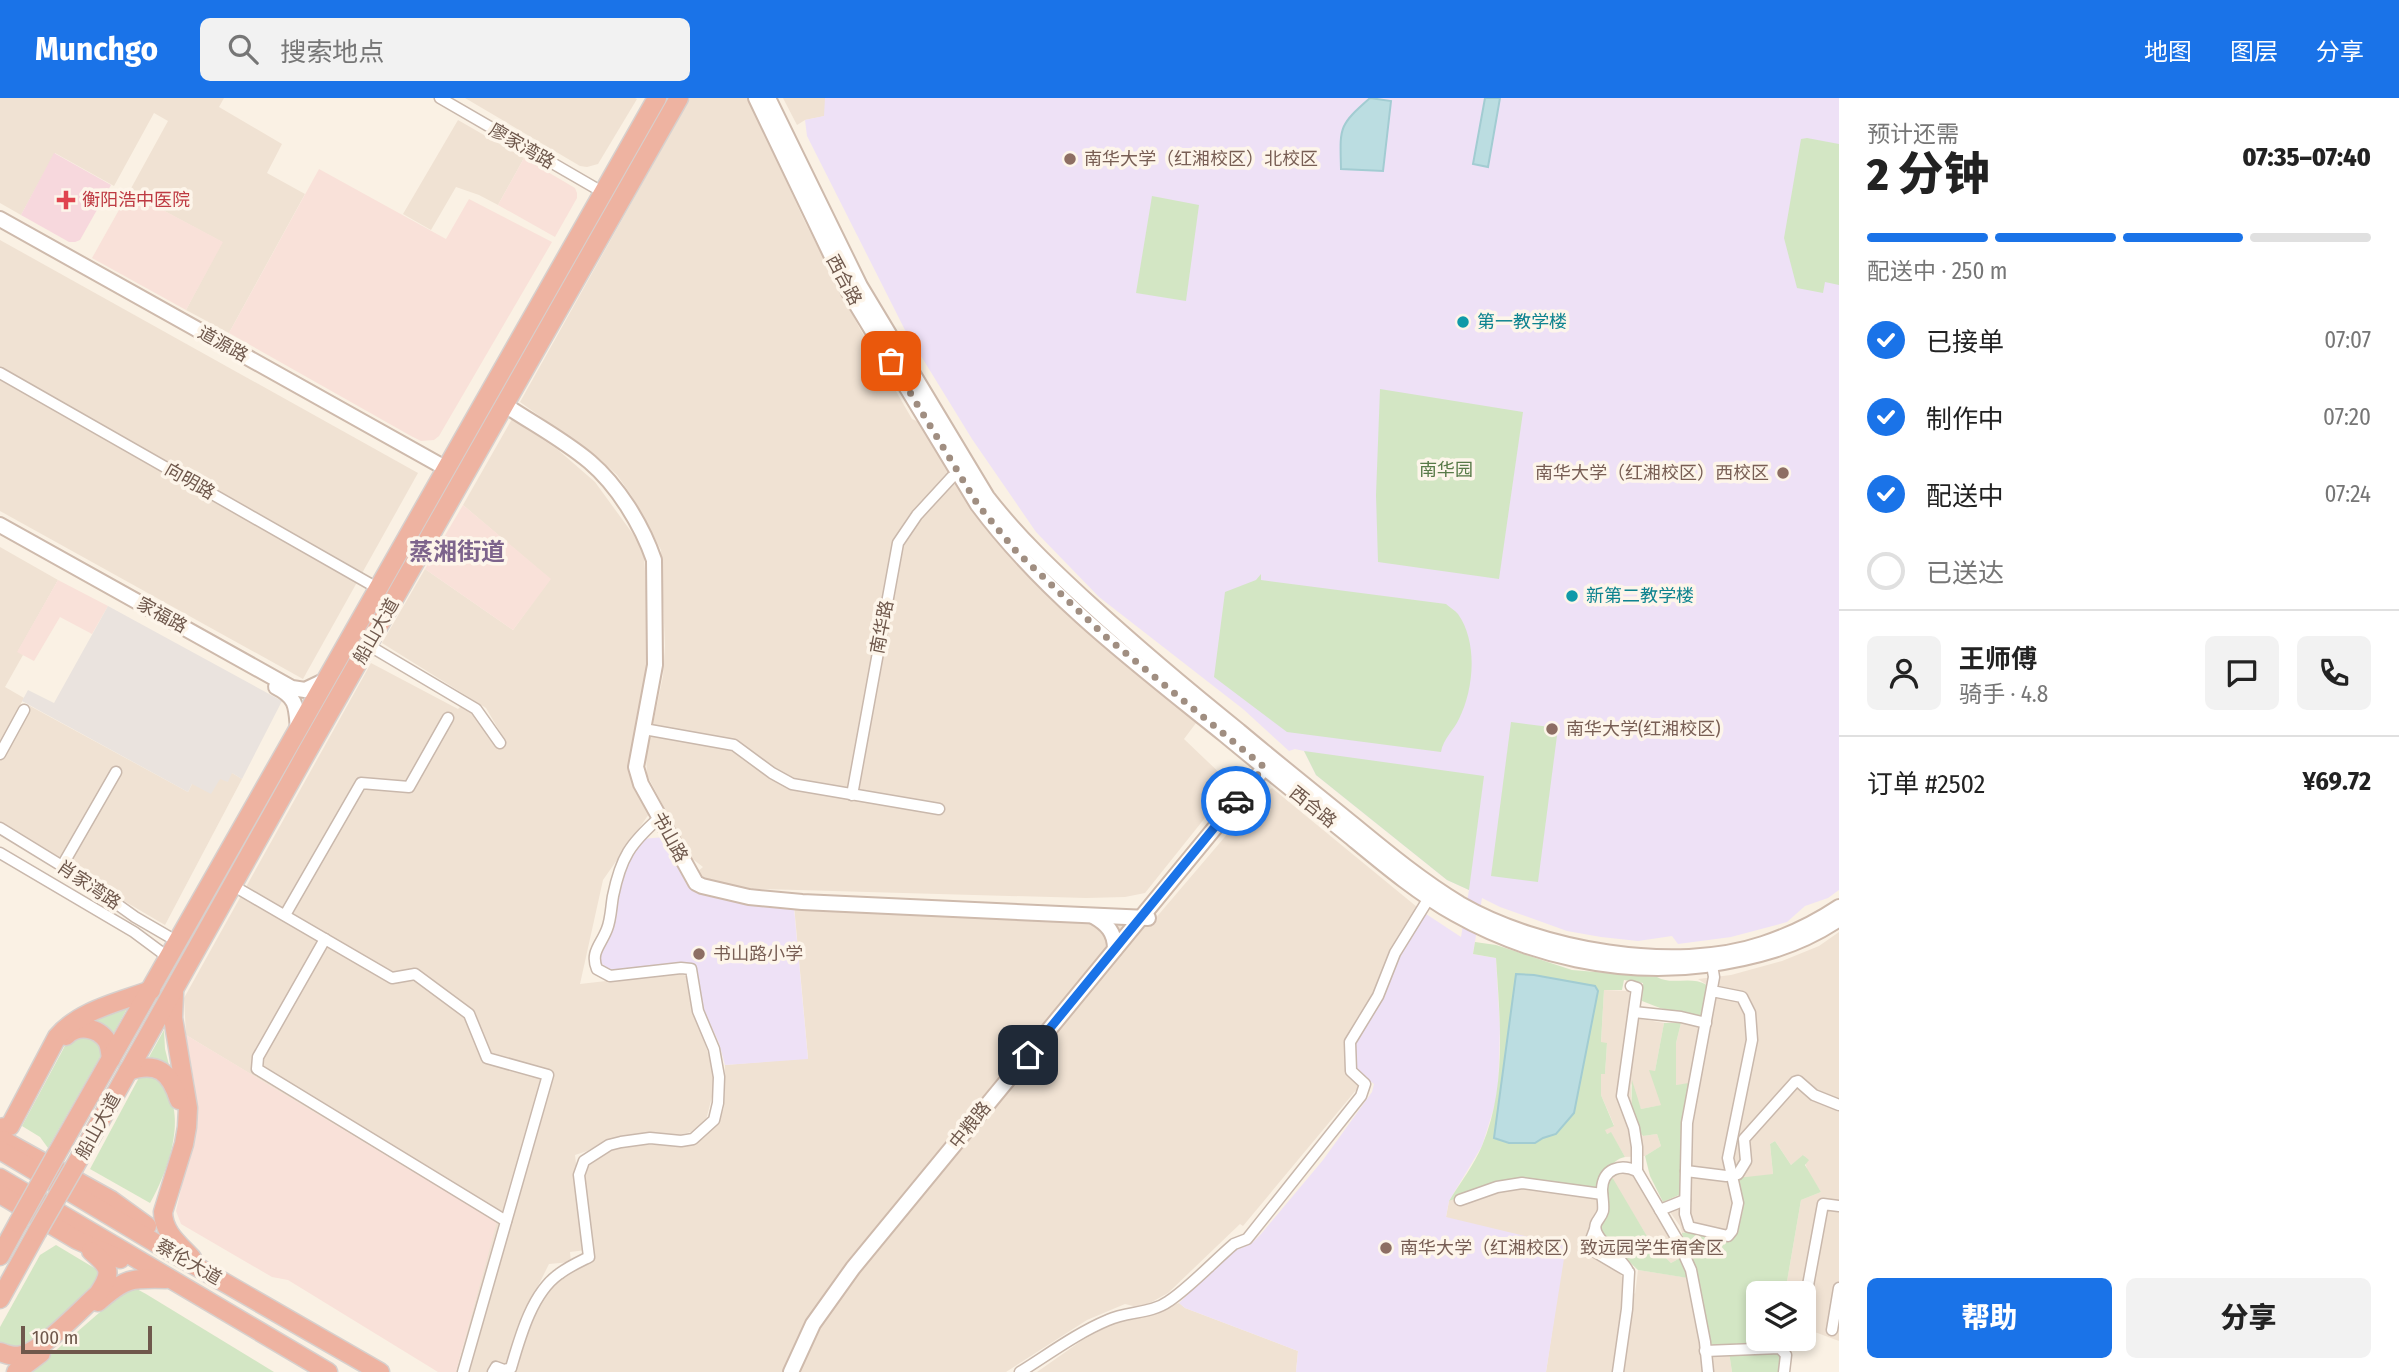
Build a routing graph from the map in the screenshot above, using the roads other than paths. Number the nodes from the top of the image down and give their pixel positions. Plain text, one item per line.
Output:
1 (440, 98) edge
2 (657, 98) edge
3 (679, 98) edge
4 (756, 98) edge
5 (768, 98) edge
6 (604, 193) junction
7 (0, 219) edge
8 (0, 227) edge
9 (0, 373) edge
10 (505, 405) junction
11 (445, 472) junction
12 (952, 477) dead end
13 (0, 524) edge
14 (0, 533) edge
15 (379, 589) junction
16 (368, 645) junction
17 (326, 680) junction
18 (24, 710) dead end
19 (448, 718) dead end
20 (644, 729) junction
21 (298, 730) junction
22 (500, 743) dead end
23 (0, 754) edge
24 (1270, 765) junction
25 (116, 772) dead end
26 (852, 795) junction
27 (939, 809) dead end
28 (659, 817) junction
29 (0, 828) edge
30 (0, 853) edge
31 (62, 866) junction
32 (232, 885) junction
33 (1429, 898) junction
34 (1839, 907) edge
35 (285, 915) junction
36 (1091, 916) junction
37 (1144, 918) junction
38 (1839, 919) edge
39 (325, 939) junction
40 (1115, 949) junction
41 (174, 950) junction
42 (1711, 959) junction
43 (1631, 986) dead end
44 (174, 989) junction
45 (151, 990) junction
46 (1712, 991) junction
47 (1634, 1012) junction
48 (1706, 1023) junction
49 (111, 1059) junction
50 (128, 1072) junction
51 (1839, 1105) edge
52 (0, 1128) edge
53 (0, 1138) edge
54 (0, 1150) edge
55 (50, 1158) junction
56 (1637, 1171) junction
57 (1686, 1171) junction
58 (1732, 1175) junction
59 (0, 1178) edge
60 (0, 1194) edge
61 (1602, 1194) junction
62 (111, 1200) junction
63 (1461, 1200) dead end
64 (1685, 1200) junction
65 (1839, 1206) edge
66 (1660, 1210) junction
67 (506, 1221) junction
68 (78, 1240) junction
69 (0, 1256) edge
70 (192, 1258) junction
71 (166, 1279) junction
72 (1809, 1281) edge
73 (232, 1287) junction
74 (1839, 1288) edge
75 (194, 1292) junction
76 (0, 1299) edge
77 (1832, 1330) dead end
78 (1706, 1351) junction
79 (0, 1352) edge
80 (16, 1372) edge
81 (328, 1372) edge
82 (380, 1372) edge
83 (463, 1372) edge
84 (493, 1372) edge
85 (794, 1372) edge
86 (1020, 1372) edge
87 (1618, 1372) edge
88 (1708, 1372) edge
89 (1784, 1372) edge

1 - 6 street, 廖家湾路
2 - 6 highway, 船山大道
3 - 10 highway, 船山大道
4 - 24 street, 西合路
5 - 24 street, 西合路
6 - 11 highway, 船山大道
7 - 11 street, 道源路
8 - 11 street, 道源路
9 - 15 street, 向明路
10 - 16 highway, 船山大道
10 - 20 street, 书山路
11 - 15 highway, 船山大道
12 - 26 street, 南华路
13 - 17 street, 家福路
14 - 21 street, 家福路
15 - 17 highway, 船山大道
16 - 22 street
16 - 32 highway, 船山大道
17 - 21 highway, 船山大道
18 - 23 street
19 - 35 street
20 - 26 street
20 - 28 street, 书山路
21 - 41 highway, 船山大道
24 - 33 street, 西合路
24 - 37 street, 中粮路
24 - 42 street, 西合路
25 - 31 street
26 - 27 street
28 - 36 street, 书山路
28 - 84 street
29 - 31 street, 肖家湾路
30 - 41 street
31 - 41 street, 肖家湾路
32 - 35 street
32 - 44 highway, 船山大道
33 - 42 street, 西合路
33 - 86 street
34 - 42 street, 西合路
35 - 39 street
36 - 37 street, 书山路
36 - 40 street
37 - 40 street, 中粮路
37 - 85 street, 中粮路
38 - 42 street, 西合路
39 - 67 street
39 - 67 street
40 - 85 street, 中粮路
41 - 45 highway, 船山大道
42 - 46 street
43 - 47 street
44 - 50 highway, 船山大道
44 - 70 highway
45 - 49 highway, 船山大道
45 - 52 highway
46 - 48 street
46 - 58 street
47 - 48 street
47 - 56 street
48 - 57 street
49 - 55 highway, 船山大道
49 - 55 highway
50 - 62 highway
50 - 76 highway, 船山大道, bridge
51 - 58 street
53 - 55 highway
54 - 73 highway, 蔡伦大道
55 - 62 highway
55 - 69 highway, 船山大道, bridge
56 - 61 street
56 - 66 street
57 - 58 street
57 - 64 street
58 - 64 street
59 - 75 highway, 蔡伦大道
60 - 68 highway, 蔡伦大道
61 - 63 street
61 - 87 street
62 - 70 highway
64 - 66 street
65 - 72 street
66 - 78 street
67 - 83 street
68 - 71 highway, 蔡伦大道
68 - 79 highway
70 - 73 highway
71 - 75 highway, 蔡伦大道
71 - 80 highway
73 - 82 highway, 蔡伦大道
74 - 77 street
75 - 81 highway, 蔡伦大道
78 - 88 street
78 - 89 street

